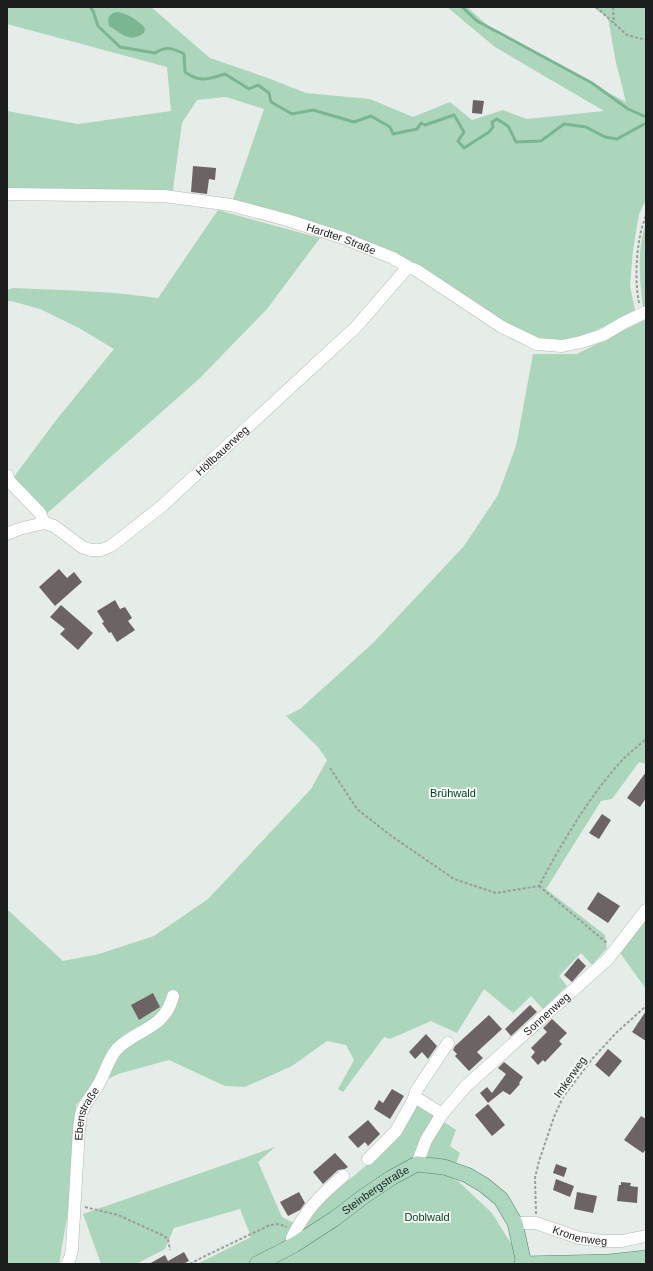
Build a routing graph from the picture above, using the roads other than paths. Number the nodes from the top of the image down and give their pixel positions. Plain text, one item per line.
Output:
1 (7, 194) edge
2 (408, 267) junction
3 (644, 313) edge
4 (7, 475) edge
5 (44, 523) junction
6 (7, 534) edge
7 (646, 910) edge
8 (173, 996) dead end
9 (448, 1043) dead end
10 (414, 1099) junction
11 (442, 1114) junction
12 (368, 1159) dead end
13 (417, 1164) junction
14 (343, 1176) dead end
15 (515, 1223) junction
16 (646, 1236) edge
17 (294, 1239) junction
18 (646, 1258) edge
19 (67, 1264) edge
20 (258, 1264) edge
21 (523, 1264) edge

1 - 2 street, Hardter Straße
2 - 3 street, Hardter Straße
2 - 5 street, Höllbauerweg
4 - 5 street
5 - 6 street
7 - 11 street, Sonnenweg
8 - 19 street, Ebenstraße
9 - 10 street
10 - 11 street
10 - 12 street
11 - 13 street, Sonnenweg
13 - 15 main road, Steinbergstraße
13 - 17 main road, Steinbergstraße
14 - 17 street
15 - 16 street, Kronenweg
15 - 21 main road, Steinbergstraße
17 - 20 main road, Steinbergstraße
18 - 21 main road

